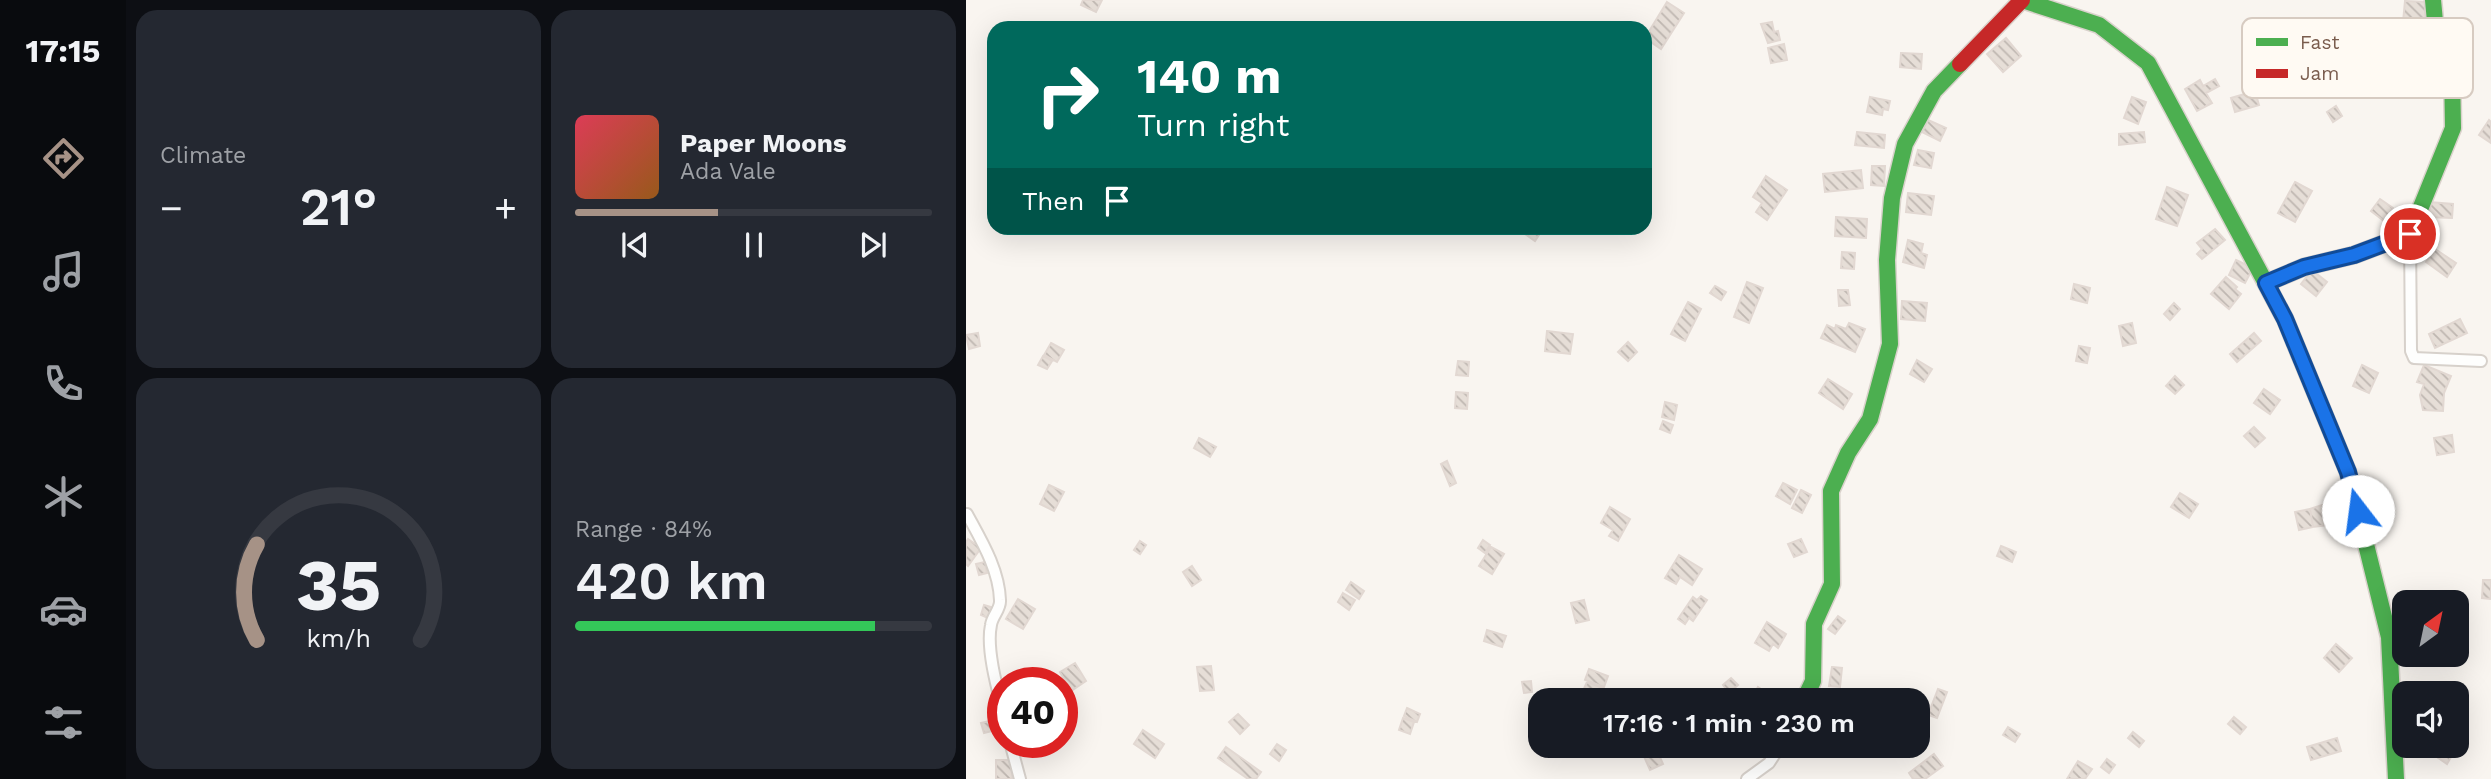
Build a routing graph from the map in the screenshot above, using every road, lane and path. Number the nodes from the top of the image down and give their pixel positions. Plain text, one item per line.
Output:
1 (2022, 0) edge
2 (2433, 0) edge
3 (2435, 18) edge
4 (2452, 98) edge
5 (2410, 234) junction
6 (2266, 283) junction
7 (2481, 362) dead end
8 (967, 514) edge
9 (993, 667) edge
10 (1810, 688) edge
11 (1014, 758) edge
12 (1772, 758) edge
13 (1020, 779) edge
14 (1747, 779) edge
15 (2396, 779) edge

1 - 6 street
1 - 10 street
2 - 3 street
4 - 5 street
5 - 6 street
5 - 7 street
6 - 15 street
8 - 9 street
11 - 13 street
12 - 14 street

